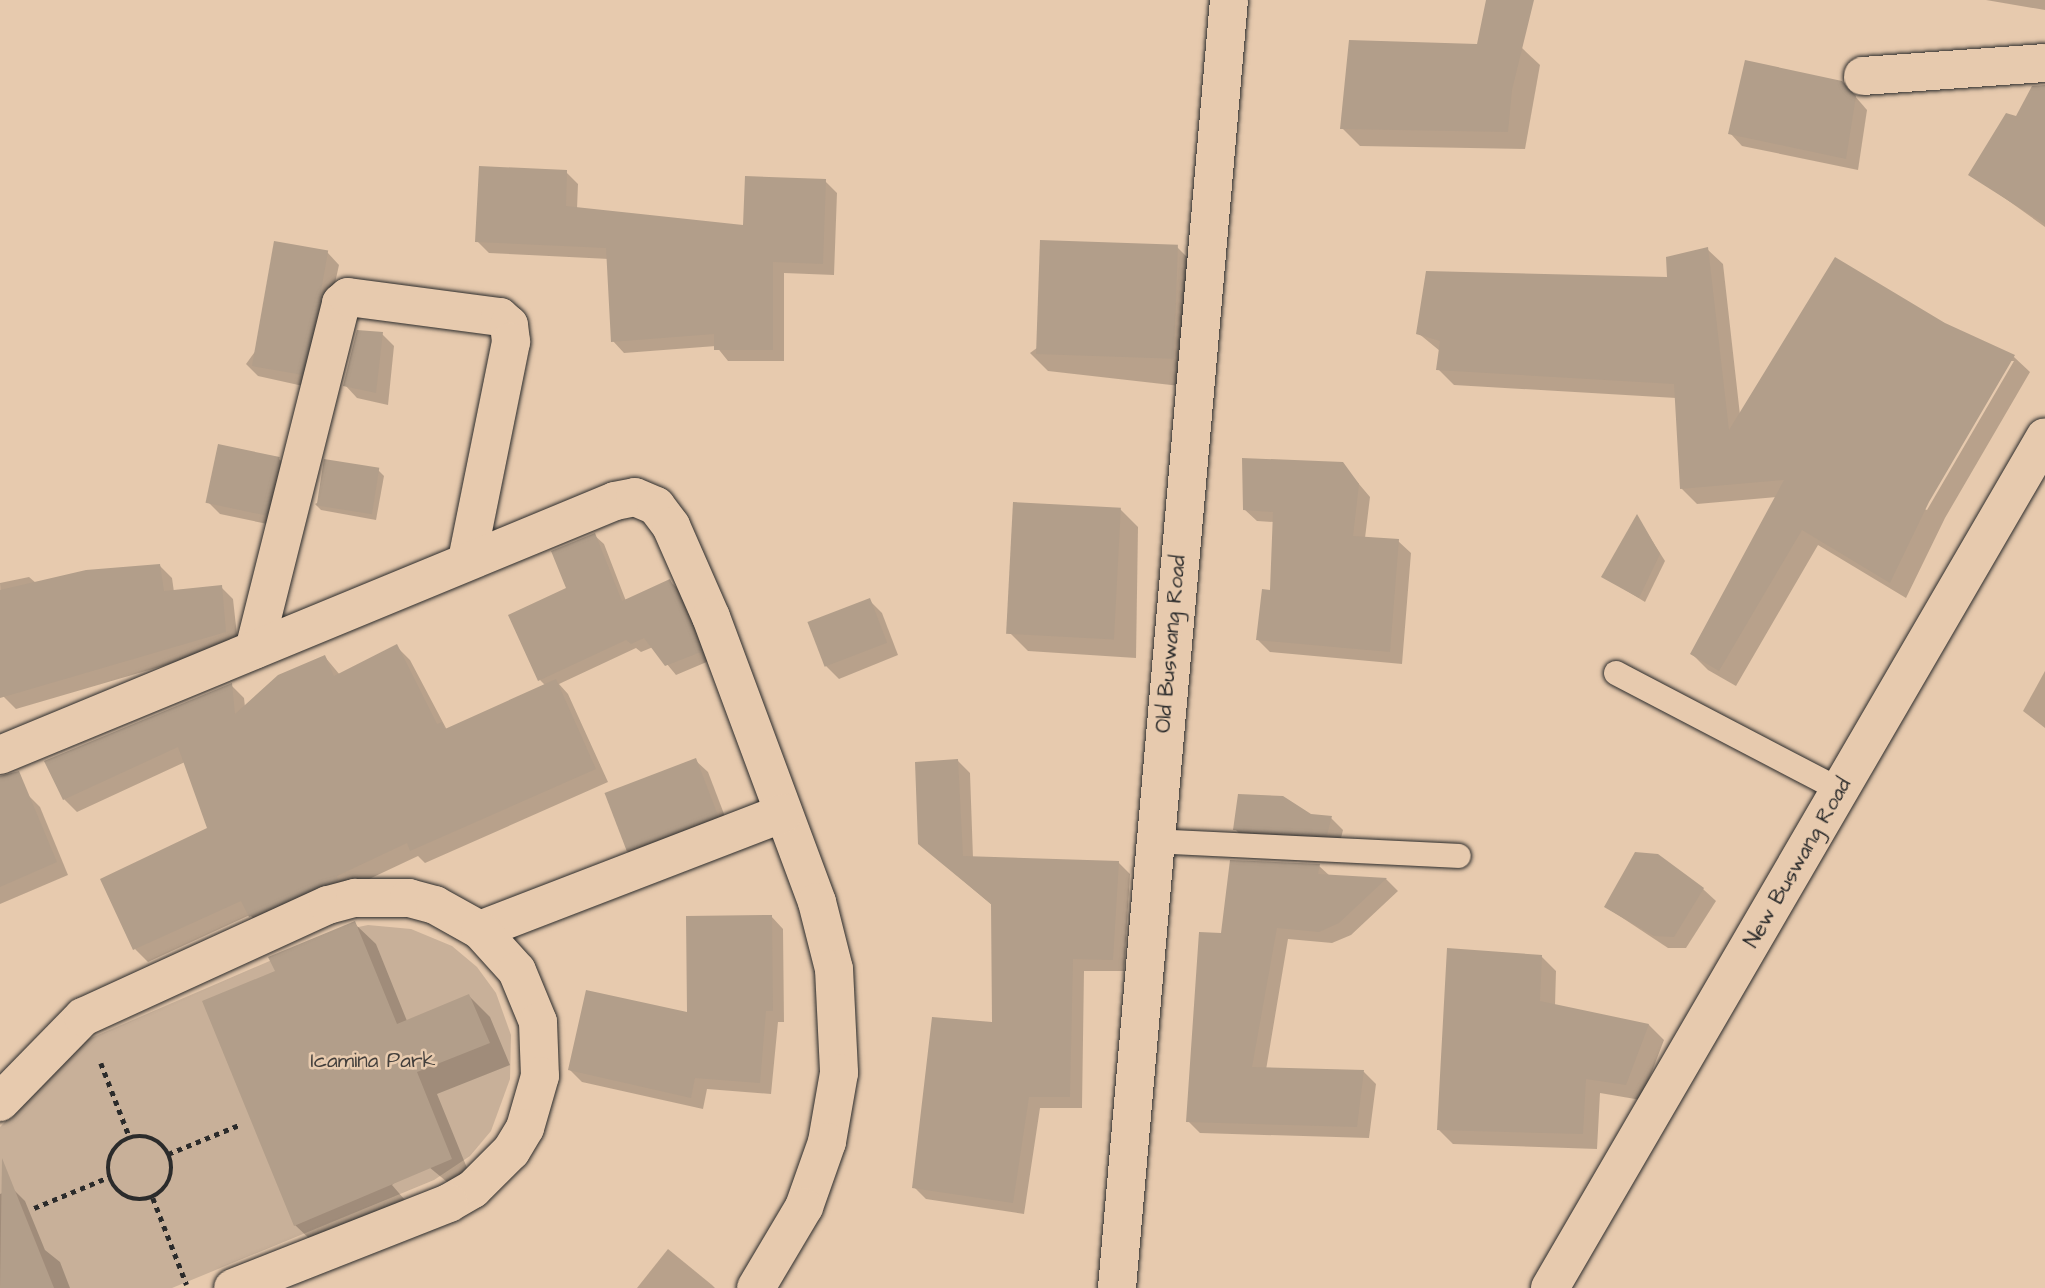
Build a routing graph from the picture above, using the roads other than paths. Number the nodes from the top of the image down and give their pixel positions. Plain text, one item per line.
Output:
1 (1229, 0) edge
2 (2045, 63) edge
3 (1863, 76) dead end
4 (2042, 451) edge
5 (467, 561) junction
6 (254, 650) junction
7 (1616, 673) dead end
8 (0, 755) edge
9 (1840, 790) junction
10 (783, 813) junction
11 (1153, 841) junction
12 (1459, 856) dead end
13 (480, 930) junction
14 (0, 1102) edge
15 (314, 1273) edge
16 (233, 1288) edge
17 (756, 1288) edge
18 (1116, 1288) edge
19 (1550, 1288) edge

1 - 11 street, Old Buswang Road
2 - 3 street
4 - 9 street, New Buswang Road
5 - 6 street
5 - 6 street
5 - 10 street
6 - 8 street
7 - 9 lane
9 - 19 street, New Buswang Road
10 - 13 street
10 - 17 street
11 - 12 lane
11 - 18 street, Old Buswang Road
13 - 14 street
13 - 15 street
15 - 16 street

